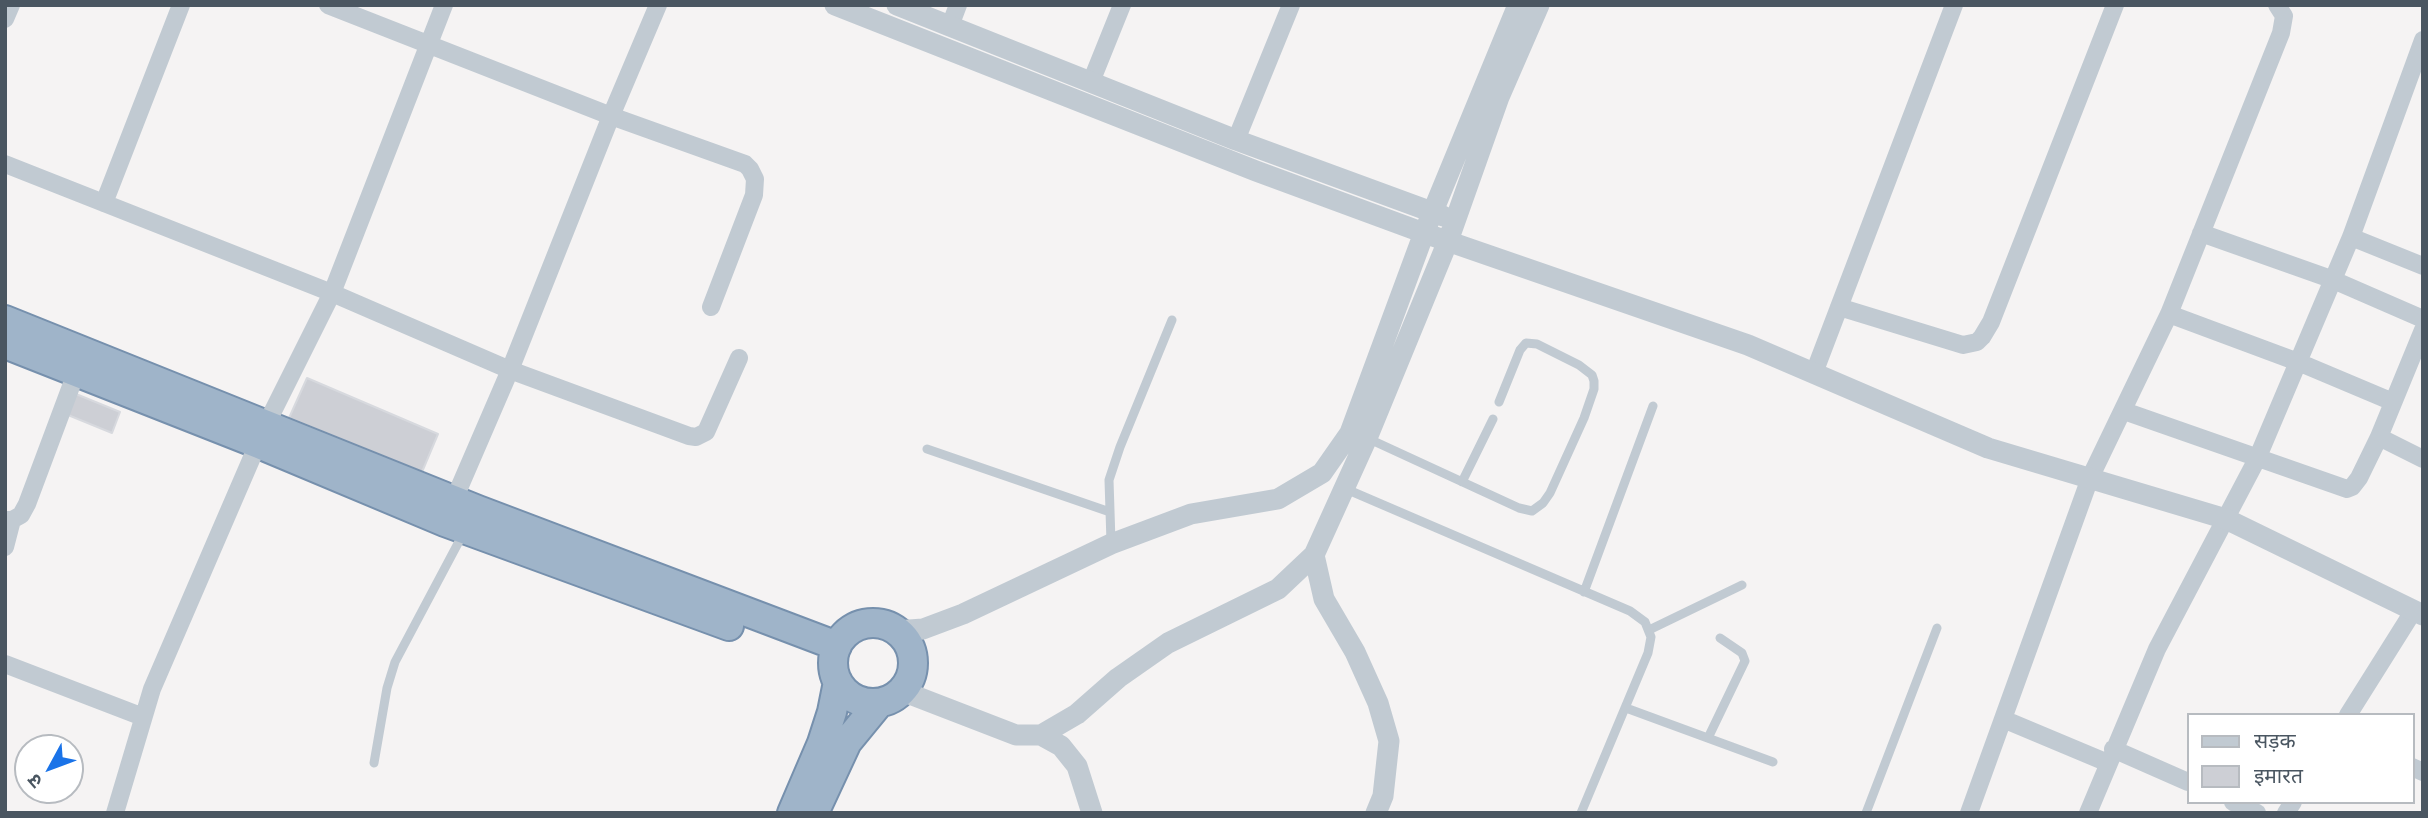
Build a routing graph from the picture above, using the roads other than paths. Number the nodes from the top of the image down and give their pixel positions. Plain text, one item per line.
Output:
1 (11, 5) edge
2 (181, 5) edge
3 (328, 5) edge
4 (444, 5) edge
5 (658, 5) edge
6 (835, 5) edge
7 (897, 5) edge
8 (958, 5) edge
9 (1122, 5) edge
10 (1291, 5) edge
11 (1518, 5) edge
12 (1539, 5) edge
13 (1954, 5) edge
14 (2115, 5) edge
15 (2277, 5) edge
16 (5, 19) edge
17 (950, 26) junction
18 (2423, 40) edge
19 (428, 45) junction
20 (2418, 68) edge
21 (1091, 82) junction
22 (611, 116) junction
23 (1236, 140) junction
24 (5, 164) edge
25 (104, 203) junction
26 (1432, 213) junction
27 (1455, 220) junction
28 (1424, 233) junction
29 (2201, 233) junction
30 (2351, 237) junction
31 (1448, 241) junction
32 (2423, 266) edge
33 (2332, 279) junction
34 (332, 293) junction
35 (711, 307) dead end
36 (1839, 307) junction
37 (2169, 314) junction
38 (2421, 317) edge
39 (5, 320) edge
40 (1172, 320) dead end
41 (5, 344) edge
42 (739, 358) dead end
43 (2298, 362) junction
44 (510, 370) junction
45 (76, 373) junction
46 (1814, 373) junction
47 (1499, 402) dead end
48 (2393, 402) junction
49 (1653, 406) dead end
50 (2124, 411) junction
51 (1493, 419) dead end
52 (262, 434) junction
53 (2379, 437) junction
54 (1367, 438) junction
55 (928, 449) dead end
56 (2257, 459) junction
57 (2423, 459) edge
58 (2090, 478) junction
59 (1462, 482) junction
60 (1345, 488) junction
61 (1110, 512) junction
62 (455, 518) junction
63 (2226, 519) junction
64 (9, 520) edge
65 (1111, 544) junction
66 (5, 547) edge
67 (1314, 555) junction
68 (1742, 585) dead end
69 (1584, 592) junction
70 (2418, 612) edge
71 (1937, 628) dead end
72 (1649, 630) junction
73 (896, 631) junction
74 (1720, 638) dead end
75 (5, 664) edge
76 (836, 664) junction
77 (890, 697) junction
78 (1626, 708) junction
79 (2349, 713) edge
80 (143, 717) junction
81 (2003, 719) junction
82 (1041, 735) junction
83 (1708, 738) junction
84 (2111, 756) junction
85 (1773, 762) dead end
86 (374, 763) dead end
87 (2186, 781) edge
88 (2237, 804) edge
89 (1970, 809) edge
90 (119, 812) edge
91 (792, 813) edge
92 (814, 813) edge
93 (1092, 813) edge
94 (1376, 813) edge
95 (1581, 813) edge
96 (1866, 813) edge
97 (1989, 813) edge
98 (2088, 813) edge
99 (2257, 813) edge

1 - 16 street
2 - 25 street
3 - 19 street
4 - 19 street
5 - 22 street
6 - 28 street
7 - 17 street
8 - 17 street
9 - 21 street
10 - 23 street
11 - 26 street
12 - 27 street
13 - 36 street
14 - 36 street
15 - 29 street
17 - 21 street
18 - 20 street
19 - 22 street
19 - 34 street
20 - 30 street
21 - 23 street
22 - 35 street
22 - 44 street
23 - 26 street
24 - 25 street
25 - 34 street
26 - 27 street
26 - 28 street
27 - 31 street
28 - 31 street
28 - 65 street
29 - 33 street
29 - 37 street
30 - 32 street
30 - 33 street
31 - 46 street
31 - 54 street
33 - 38 street
33 - 43 street
34 - 44 street
34 - 52 street
36 - 46 street
37 - 43 street
37 - 50 street
38 - 48 street
39 - 52 highway
40 - 61 lane
41 - 45 highway
42 - 44 street
43 - 48 street
43 - 56 street
44 - 62 street
45 - 52 highway
45 - 64 street
46 - 58 street
47 - 59 lane
48 - 53 street
49 - 69 lane
50 - 56 street
50 - 58 street
51 - 59 lane
52 - 62 highway
52 - 80 street
53 - 56 street
53 - 57 street
54 - 59 lane
54 - 60 street
55 - 61 lane
56 - 63 street
58 - 63 street
58 - 81 street
60 - 67 street
60 - 69 lane
61 - 65 lane
62 - 76 highway
62 - 86 lane
63 - 70 street
63 - 84 street
64 - 66 street
65 - 73 street
67 - 82 street
67 - 94 street
68 - 72 lane
69 - 72 lane
70 - 79 street
71 - 96 lane
72 - 78 lane
73 - 76 highway
73 - 77 highway
74 - 83 lane
75 - 80 street
76 - 77 highway
76 - 91 highway
77 - 82 street
77 - 92 highway
78 - 83 lane
78 - 95 lane
80 - 90 street
81 - 84 street
81 - 89 street
82 - 93 street
83 - 85 lane
84 - 87 street
84 - 98 street
88 - 99 street
89 - 97 street

